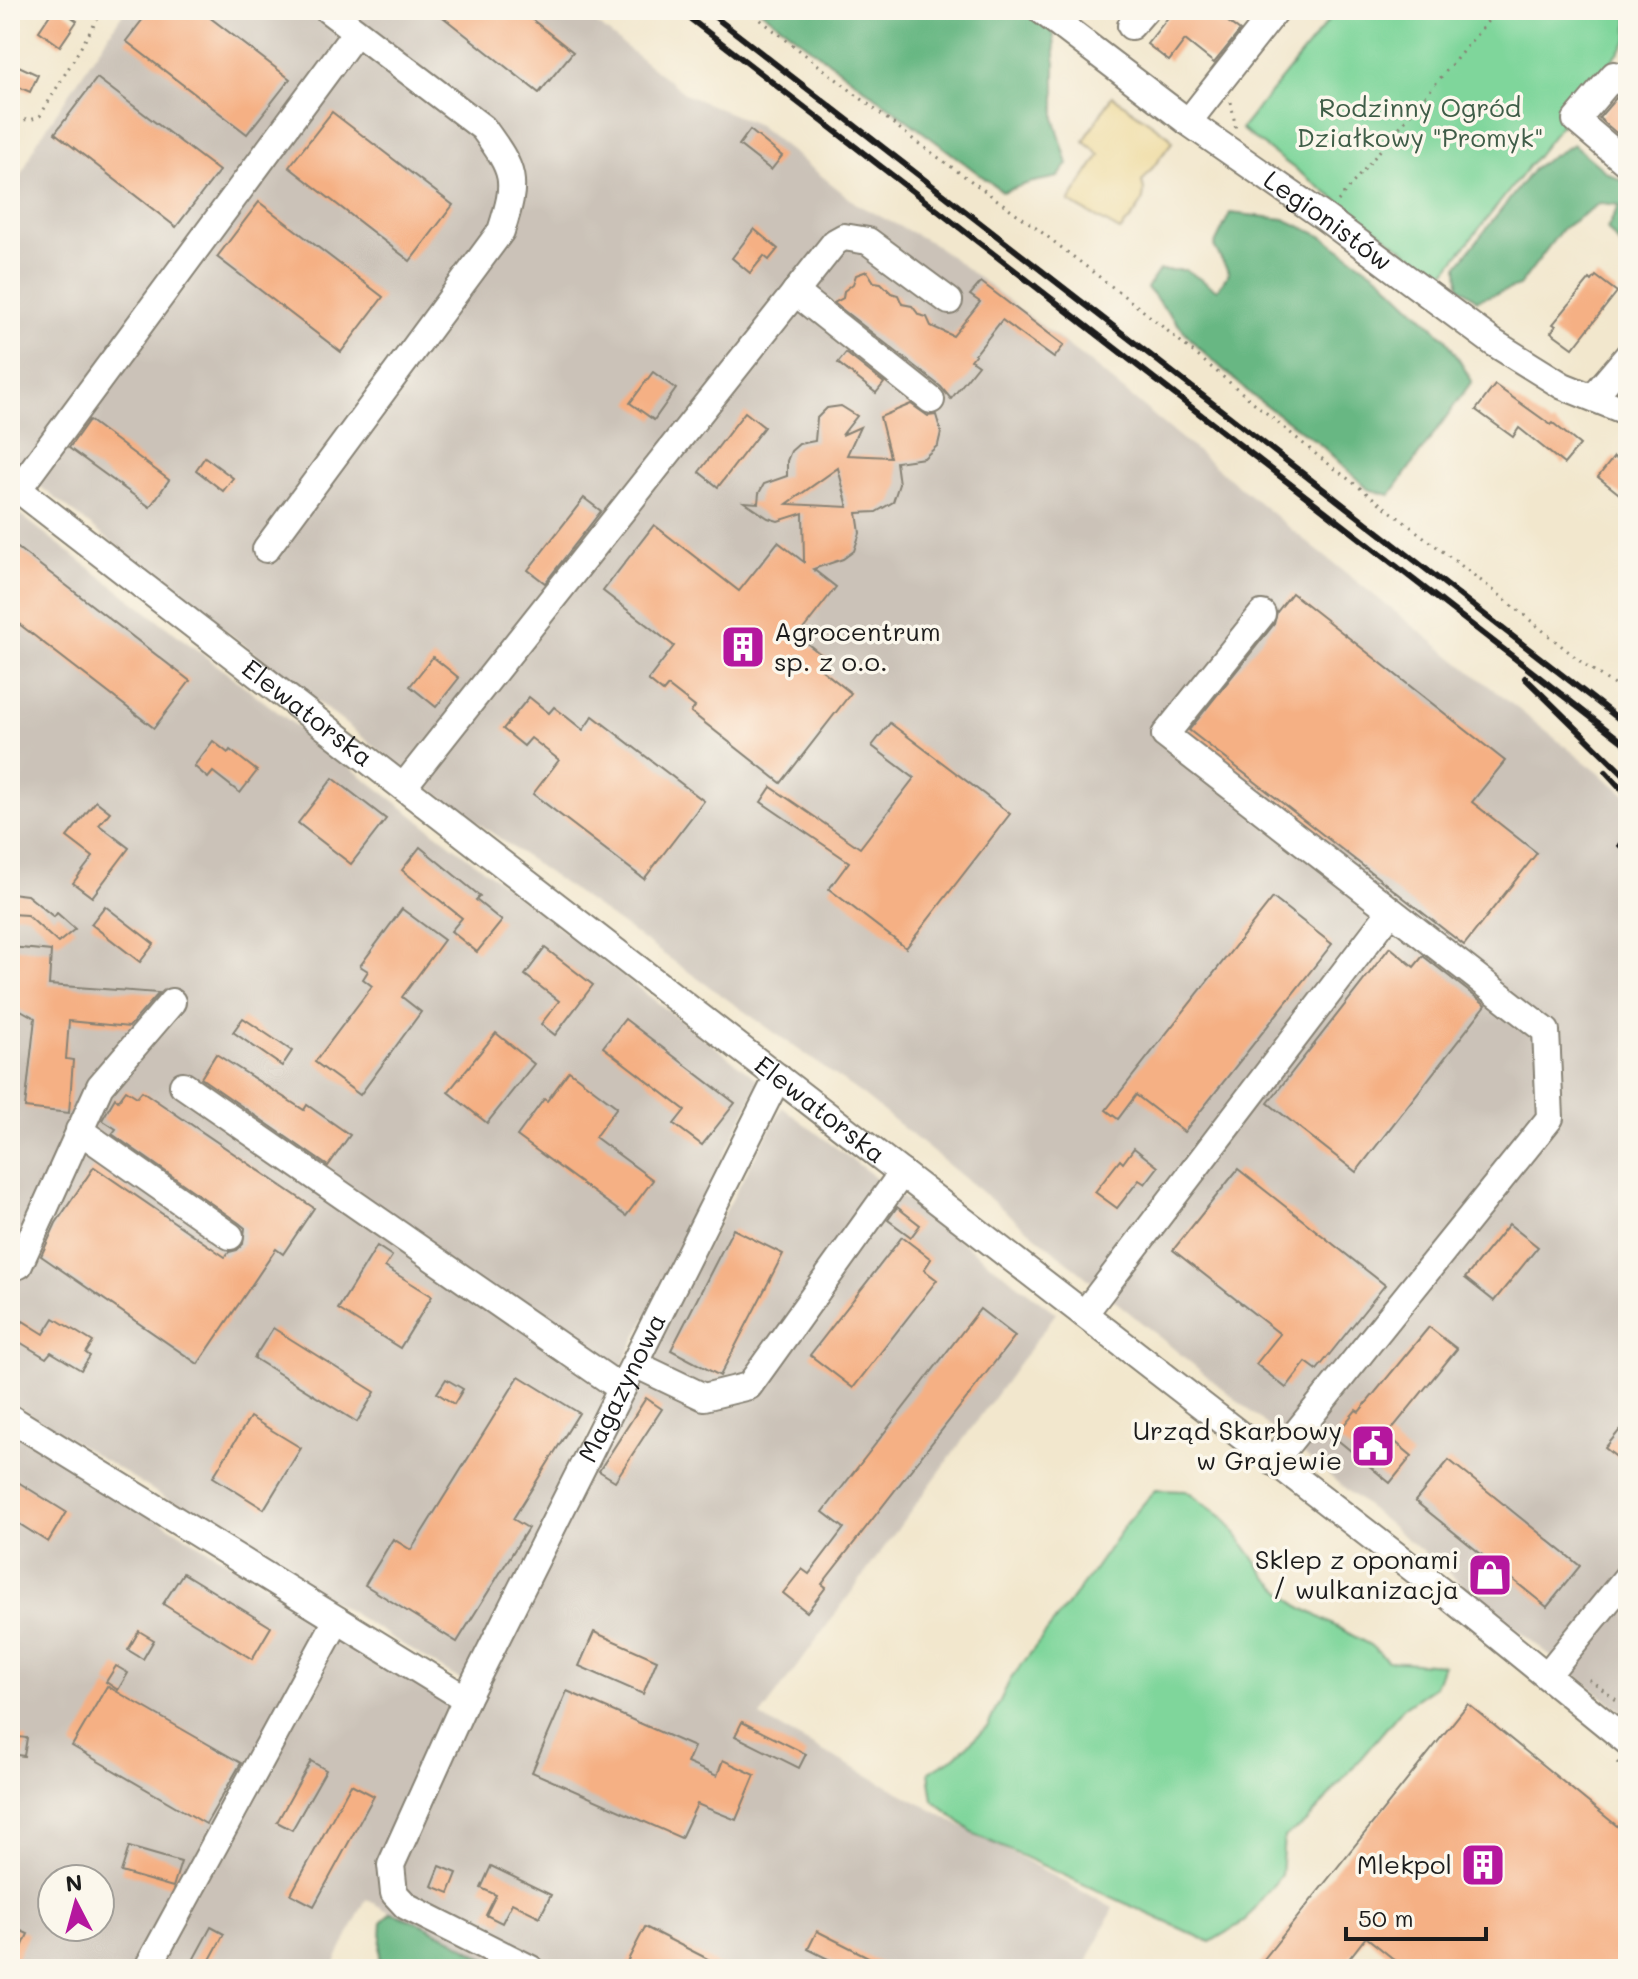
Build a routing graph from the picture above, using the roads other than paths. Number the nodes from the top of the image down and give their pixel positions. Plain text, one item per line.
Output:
1 (328, 10) edge
2 (1041, 10) edge
3 (1276, 10) edge
4 (356, 32) junction
5 (1628, 87) edge
6 (1188, 122) junction
7 (1628, 164) edge
8 (795, 292) junction
9 (949, 301) dead end
10 (1628, 356) edge
11 (1593, 397) junction
12 (931, 400) dead end
13 (1628, 412) edge
14 (15, 485) edge
15 (266, 549) dead end
16 (1262, 614) dead end
17 (404, 786) junction
18 (1391, 911) junction
19 (172, 1002) dead end
20 (778, 1077) junction
21 (183, 1085) dead end
22 (79, 1130) junction
23 (902, 1173) junction
24 (230, 1236) dead end
25 (13, 1269) edge
26 (1084, 1314) junction
27 (635, 1364) junction
28 (622, 1389) junction
29 (10, 1418) edge
30 (1273, 1462) junction
31 (1628, 1576) edge
32 (337, 1620) junction
33 (1547, 1675) junction
34 (466, 1699) junction
35 (1628, 1742) edge
36 (147, 1969) edge
37 (531, 1969) edge

1 - 4 street
2 - 6 street, Legionistów
3 - 6 street
4 - 14 street
4 - 15 street
5 - 7 street
6 - 11 street, Legionistów
8 - 9 street
8 - 12 street
8 - 17 street
10 - 11 street
11 - 13 street, Legionistów
14 - 17 street, Elewatorska
16 - 18 street
17 - 20 street, Elewatorska
18 - 26 street
18 - 30 street
19 - 22 street
20 - 23 street, Elewatorska
20 - 27 street, Magazynowa
21 - 28 street
22 - 24 street
22 - 25 street
23 - 26 street, Elewatorska
23 - 27 street
26 - 30 street, Elewatorska
27 - 28 street, Magazynowa
28 - 34 street, Magazynowa
29 - 32 street
30 - 33 street, Elewatorska
31 - 33 street
32 - 34 street
32 - 36 street
33 - 35 street, Elewatorska
34 - 37 street, Magazynowa

